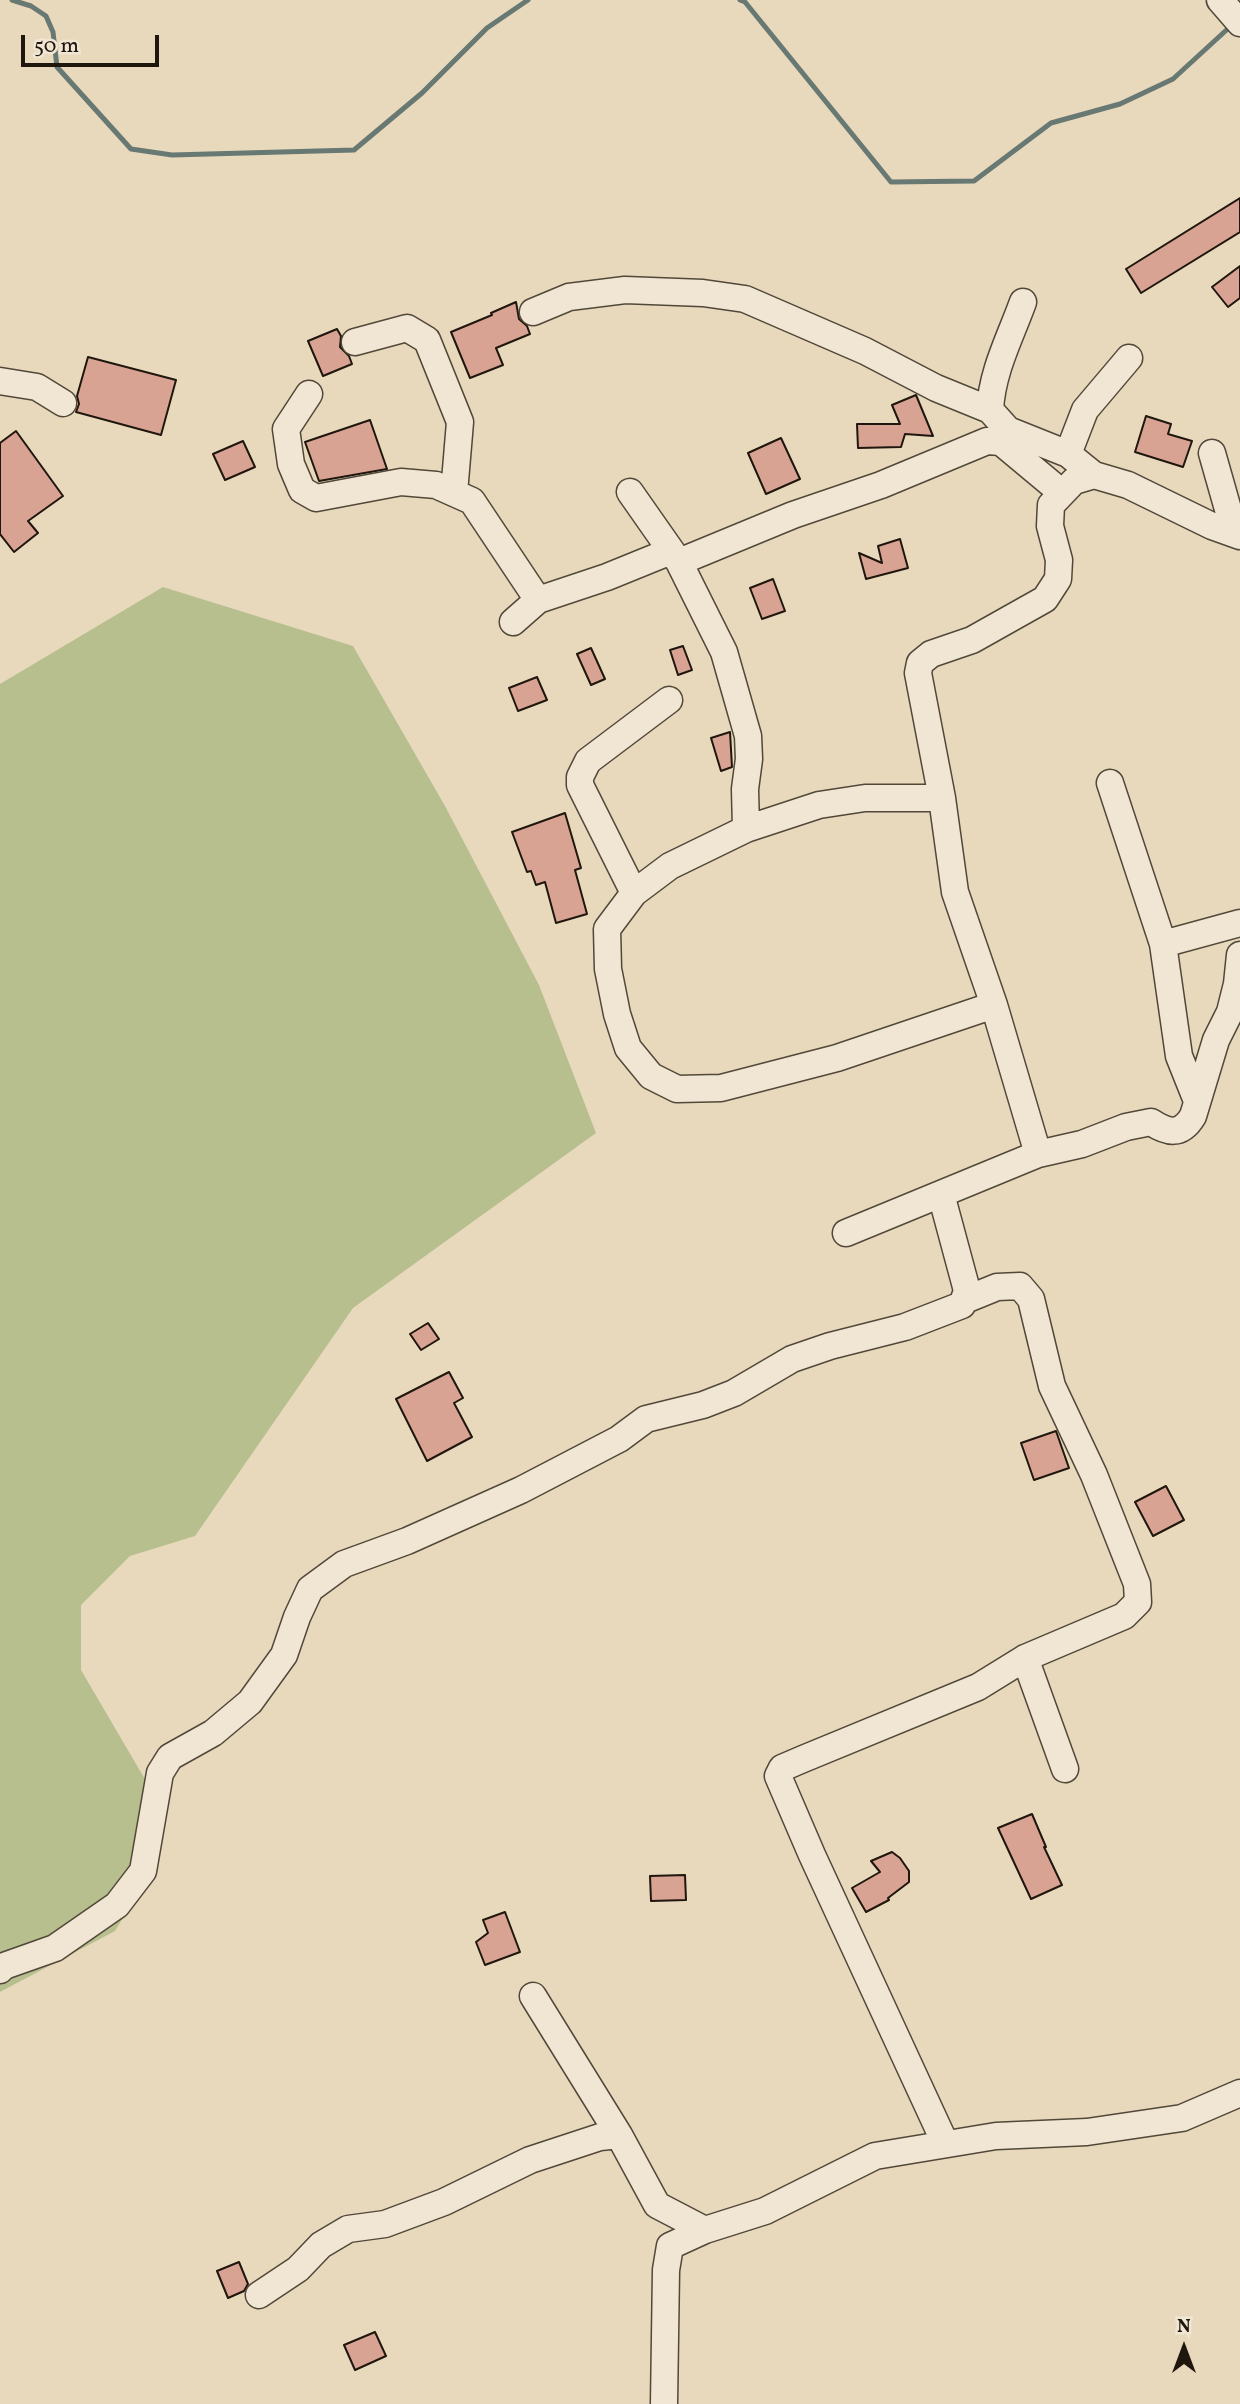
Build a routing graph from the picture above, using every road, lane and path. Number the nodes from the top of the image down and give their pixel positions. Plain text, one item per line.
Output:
1 (1220, 0) edge
2 (1240, 23) edge
3 (1023, 302) dead end
4 (533, 312) dead end
5 (355, 342) dead end
6 (1129, 358) dead end
7 (0, 381) edge
8 (310, 394) dead end
9 (63, 403) dead end
10 (990, 410) junction
11 (1004, 436) junction
12 (1212, 453) dead end
13 (1068, 454) junction
14 (1094, 475) junction
15 (630, 492) dead end
16 (1061, 492) junction
17 (454, 493) junction
18 (1237, 535) edge
19 (675, 556) junction
20 (538, 600) junction
21 (513, 622) dead end
22 (669, 700) dead end
23 (1110, 783) dead end
24 (942, 798) junction
25 (746, 828) junction
26 (634, 893) junction
27 (1240, 923) edge
28 (1164, 944) junction
29 (1240, 955) edge
30 (1238, 984) edge
31 (994, 1005) junction
32 (1230, 1012) junction
33 (1179, 1056) junction
34 (1197, 1101) junction
35 (1038, 1154) junction
36 (941, 1194) junction
37 (846, 1233) dead end
38 (965, 1300) junction
39 (1025, 1658) junction
40 (1065, 1769) dead end
41 (0, 1970) edge
42 (533, 1996) dead end
43 (1240, 2093) edge
44 (619, 2135) junction
45 (945, 2143) junction
46 (705, 2230) junction
47 (259, 2295) dead end
48 (664, 2404) edge

1 - 2 street
3 - 10 street
4 - 10 street
5 - 17 street
6 - 13 street
7 - 9 street
8 - 17 street
10 - 11 street
11 - 13 street
11 - 16 street
11 - 19 street
12 - 18 street
13 - 14 street
14 - 16 street
14 - 18 street
15 - 19 street
16 - 24 street
17 - 20 street
19 - 20 street
19 - 25 street
20 - 21 street
22 - 26 street
23 - 28 street
24 - 25 street
24 - 31 street
25 - 26 street
26 - 31 street
27 - 28 street
28 - 33 street
29 - 30 street
30 - 32 street
31 - 35 street
32 - 33 street
32 - 34 street
33 - 34 street
34 - 35 street
35 - 36 street
36 - 37 street
36 - 38 street
38 - 39 street
38 - 41 street
39 - 40 street
39 - 45 street
42 - 44 street
43 - 45 street
44 - 46 street
44 - 47 street
45 - 46 street
46 - 48 street

